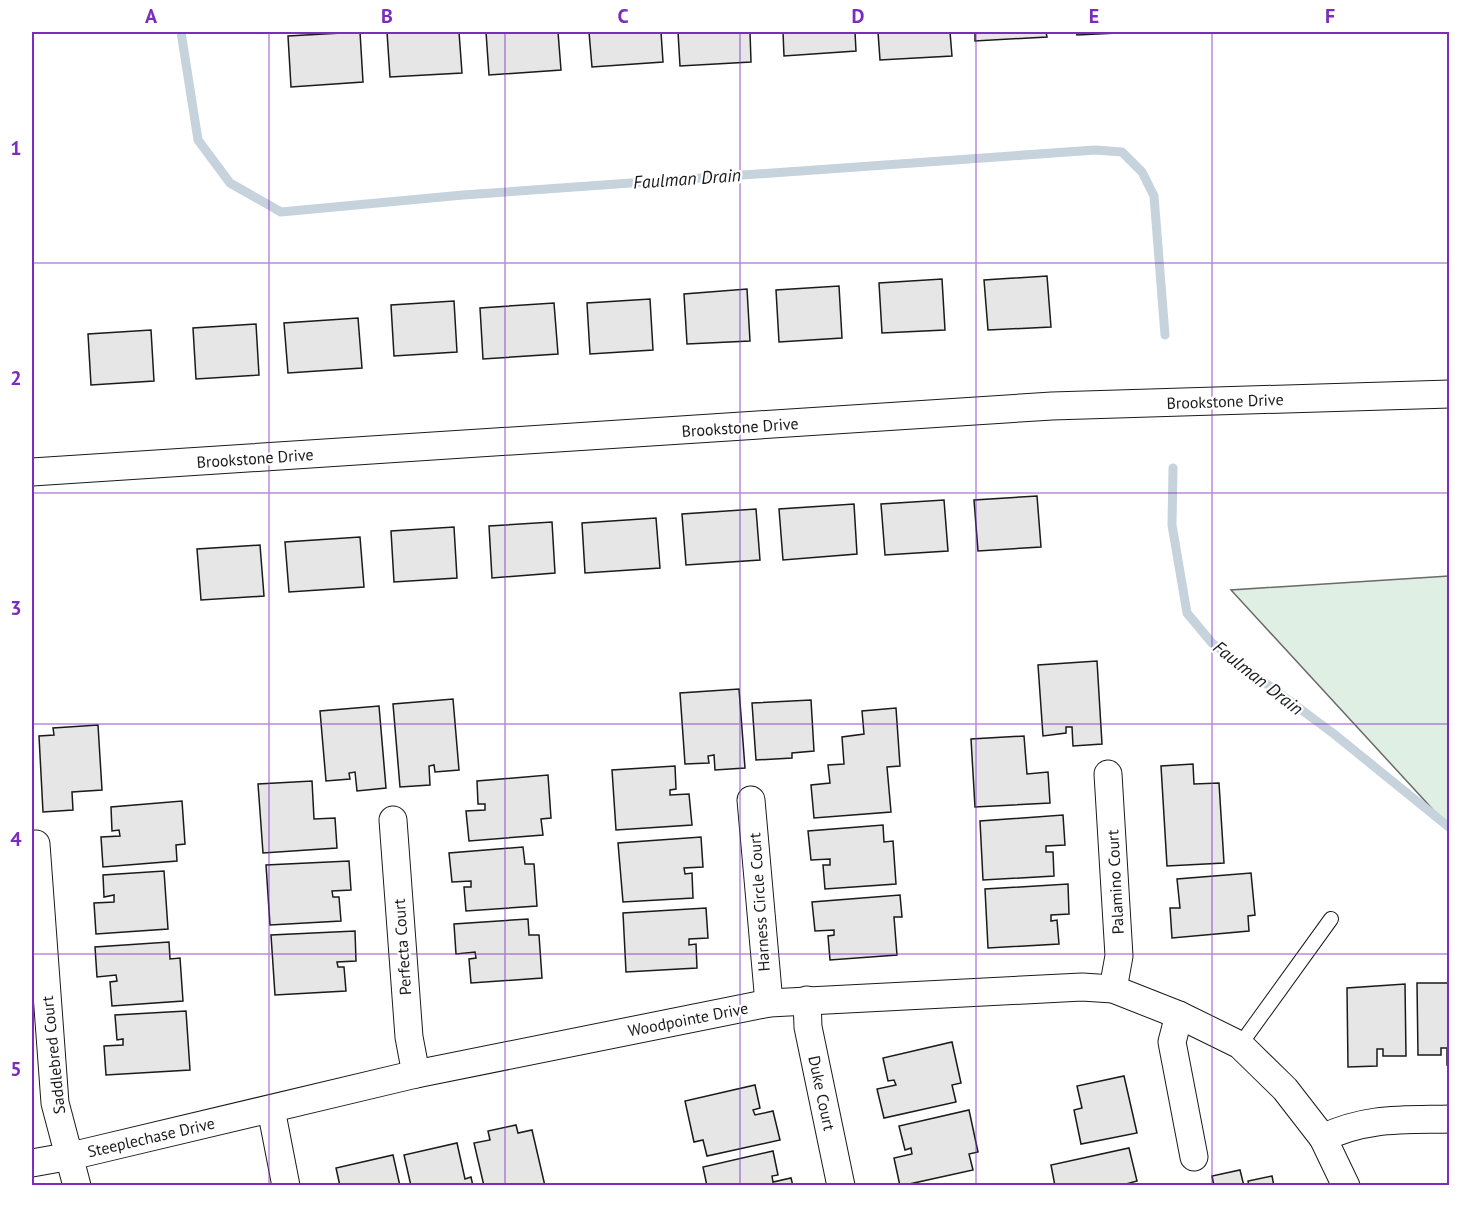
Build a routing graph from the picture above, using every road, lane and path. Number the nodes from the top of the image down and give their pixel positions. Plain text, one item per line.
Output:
1 (1449, 394) edge
2 (32, 472) edge
3 (1108, 774) dead end
4 (752, 800) dead end
5 (393, 820) dead end
6 (36, 844) dead end
7 (1331, 919) dead end
8 (1113, 989) junction
9 (807, 1000) junction
10 (769, 1003) junction
11 (1179, 1015) junction
12 (1240, 1045) junction
13 (416, 1074) junction
14 (271, 1109) junction
15 (1449, 1119) edge
16 (1323, 1137) junction
17 (71, 1156) junction
18 (1194, 1157) dead end
19 (32, 1163) edge
20 (77, 1185) edge
21 (286, 1185) edge
22 (841, 1185) edge
23 (1346, 1185) edge

1 - 2 street, Brookstone Drive
3 - 8 street, Palamino Court
4 - 10 street, Harness Circle Court
5 - 13 street, Perfecta Court
6 - 17 street, Saddlebred Court
7 - 12 lane
8 - 9 street, Woodpointe Drive
8 - 11 street
9 - 10 street, Woodpointe Drive
9 - 22 street, Duke Court
10 - 13 street, Woodpointe Drive
11 - 12 street
11 - 18 street
12 - 16 street
13 - 14 street, Woodpointe Drive
14 - 17 street, Steeplechase Drive
14 - 21 street
15 - 16 street
16 - 23 street
17 - 19 street, Steeplechase Drive
17 - 20 street, Saddlebred Court

